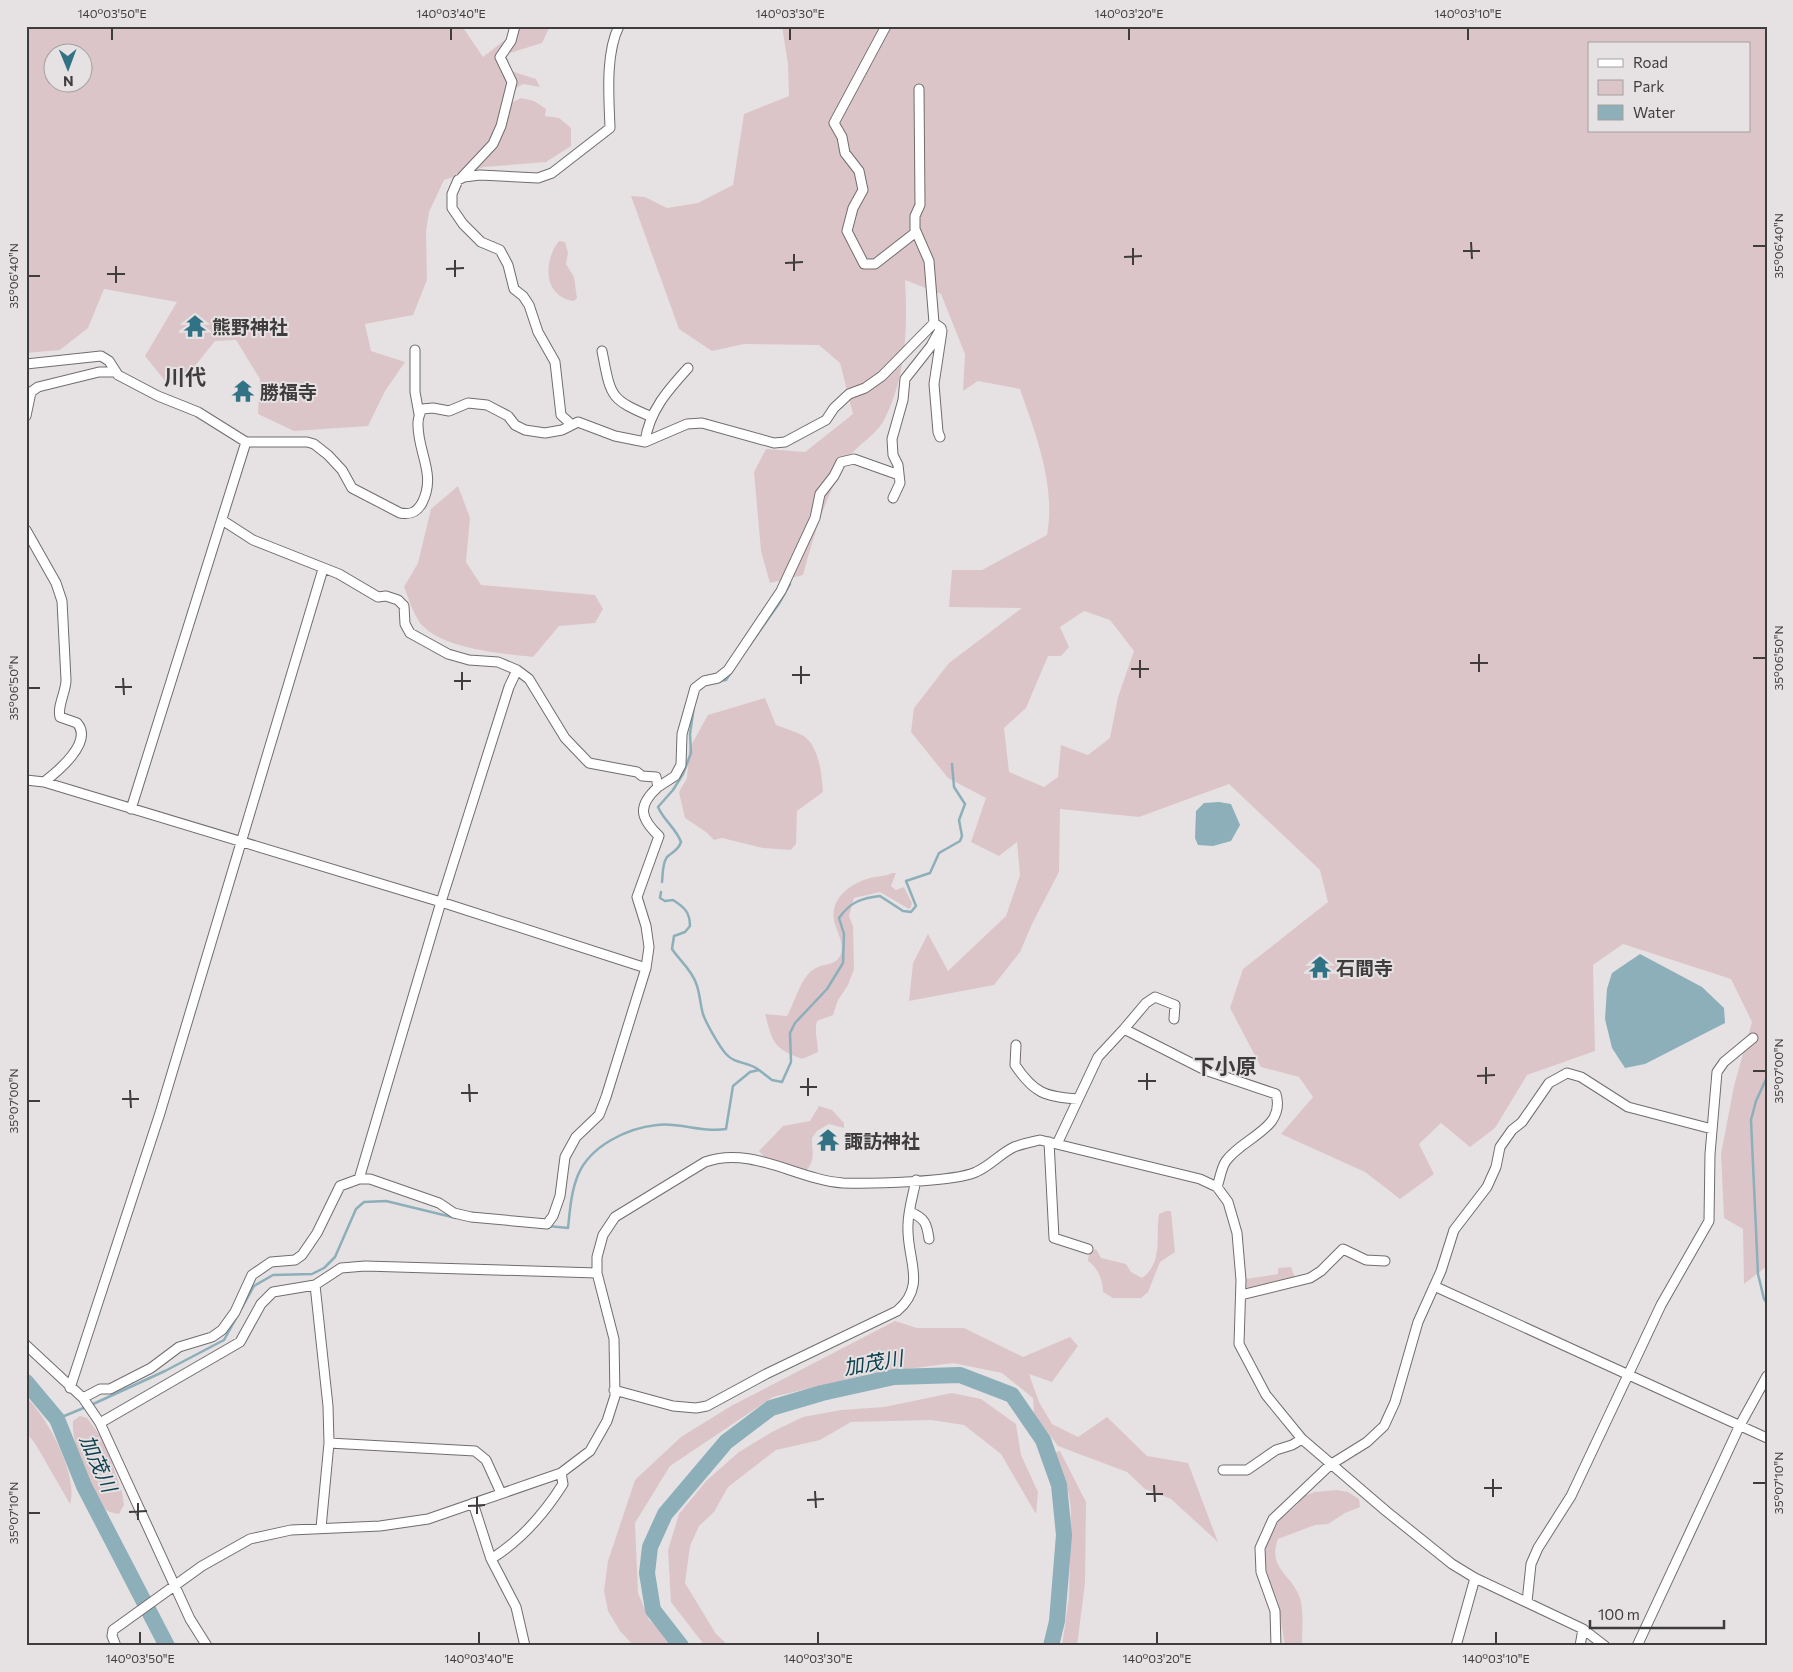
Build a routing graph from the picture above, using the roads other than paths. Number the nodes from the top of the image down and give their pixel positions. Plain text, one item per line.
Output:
1 (515, 26) edge
2 (620, 26) edge
3 (886, 26) edge
4 (919, 89) dead end
5 (460, 179) junction
6 (916, 232) junction
7 (937, 325) junction
8 (415, 350) dead end
9 (602, 351) dead end
10 (26, 364) edge
11 (688, 368) dead end
12 (115, 372) junction
13 (419, 414) junction
14 (26, 416) edge
15 (652, 418) junction
16 (572, 425) junction
17 (940, 437) dead end
18 (246, 442) junction
19 (645, 442) junction
20 (899, 475) junction
21 (893, 498) dead end
22 (222, 520) junction
23 (26, 530) edge
24 (323, 569) junction
25 (518, 670) junction
26 (26, 780) edge
27 (44, 782) junction
28 (658, 787) junction
29 (130, 809) junction
30 (240, 842) junction
31 (441, 902) junction
32 (646, 968) junction
33 (1174, 1019) dead end
34 (1124, 1029) junction
35 (1753, 1038) dead end
36 (1016, 1045) dead end
37 (1078, 1099) junction
38 (1712, 1129) junction
39 (1053, 1143) junction
40 (359, 1179) junction
41 (916, 1180) junction
42 (1217, 1187) junction
43 (910, 1212) junction
44 (929, 1239) dead end
45 (1088, 1249) dead end
46 (1385, 1261) dead end
47 (597, 1273) junction
48 (315, 1285) junction
49 (1434, 1286) junction
50 (1241, 1295) junction
51 (26, 1344) edge
52 (1630, 1374) junction
53 (1767, 1376) edge
54 (70, 1388) junction
55 (614, 1390) junction
56 (85, 1400) junction
57 (100, 1423) junction
58 (1740, 1426) junction
59 (1767, 1438) edge
60 (1302, 1439) junction
61 (329, 1443) junction
62 (1330, 1465) junction
63 (1223, 1470) dead end
64 (561, 1473) junction
65 (501, 1494) junction
66 (473, 1503) junction
67 (322, 1528) junction
68 (491, 1558) junction
69 (1475, 1578) junction
70 (175, 1586) junction
71 (1526, 1602) junction
72 (1583, 1629) junction
73 (116, 1646) edge
74 (206, 1646) edge
75 (525, 1646) edge
76 (1276, 1646) edge
77 (1456, 1646) edge
78 (1580, 1646) edge
79 (1605, 1646) edge
80 (1637, 1646) edge

1 - 5 street
2 - 5 street
3 - 6 street
4 - 6 street
5 - 16 street
6 - 7 street
7 - 17 street
7 - 19 street
7 - 20 street
8 - 13 street
9 - 15 street
10 - 12 street
11 - 15 street
12 - 14 street
12 - 18 street
13 - 16 street
13 - 18 street
15 - 19 street
16 - 19 street
18 - 22 street
20 - 21 street
20 - 28 street
22 - 24 street
22 - 29 street
23 - 27 street
24 - 25 street
24 - 30 street
25 - 28 street
25 - 31 street
26 - 27 street
27 - 29 street
28 - 32 street
29 - 30 street
30 - 31 street
30 - 54 street
31 - 32 street
31 - 40 street
32 - 40 street
33 - 34 street
34 - 37 street
34 - 42 street
35 - 38 street
36 - 37 street
37 - 39 street
38 - 49 street
38 - 52 street
39 - 41 street
39 - 42 street
39 - 45 street
40 - 56 street
41 - 43 street
41 - 47 street
42 - 50 street
43 - 44 street
43 - 55 street
46 - 50 street
47 - 48 street
47 - 55 street
48 - 57 street
48 - 61 street
49 - 52 street
49 - 62 street
50 - 60 street
51 - 54 street
52 - 58 street
52 - 71 street
53 - 58 street
54 - 56 street
55 - 64 street
56 - 57 street
57 - 70 street
58 - 59 street
58 - 80 street
60 - 62 street
60 - 63 street
61 - 65 street
61 - 67 street
62 - 69 street
62 - 76 street
64 - 65 street
64 - 68 street
65 - 66 street
66 - 67 street
66 - 68 street
67 - 70 street
68 - 75 street
69 - 71 street
69 - 77 street
70 - 73 street
70 - 74 street
71 - 72 street
72 - 78 street
72 - 79 street

